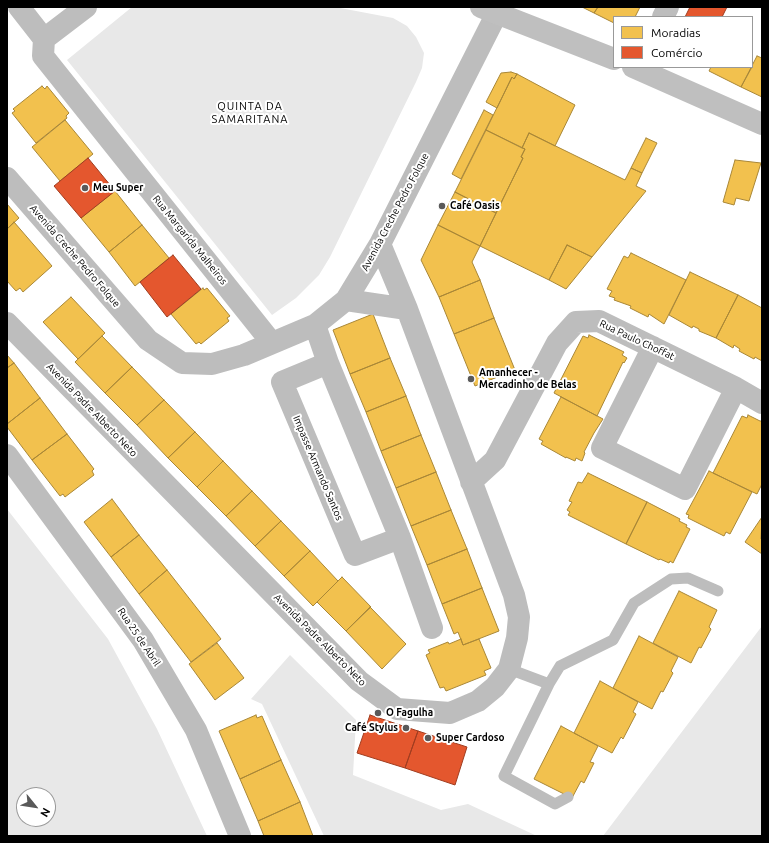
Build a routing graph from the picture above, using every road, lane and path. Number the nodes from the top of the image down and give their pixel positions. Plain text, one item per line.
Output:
1 (18, 7) edge
2 (86, 7) edge
3 (668, 7) edge
4 (489, 10) edge
5 (664, 16) edge
6 (44, 39) junction
7 (613, 59) edge
8 (637, 68) edge
9 (762, 124) edge
10 (7, 178) edge
11 (380, 244) junction
12 (346, 300) junction
13 (407, 309) junction
14 (7, 323) edge
15 (315, 325) junction
16 (272, 343) junction
17 (653, 347) junction
18 (328, 363) junction
19 (736, 388) junction
20 (762, 403) edge
21 (7, 455) edge
22 (471, 482) junction
23 (400, 538) junction
24 (718, 592) dead end
25 (432, 628) dead end
26 (509, 668) junction
27 (549, 684) junction
28 (568, 797) dead end
29 (240, 836) edge

1 - 6 street
2 - 6 street
3 - 5 street
4 - 7 main road
4 - 11 street, Avenida Creche Pedro Folque
6 - 16 street, Rua Margarida Malheiros
8 - 9 main road
10 - 16 street, Avenida Creche Pedro Folque
11 - 12 street, Avenida Creche Pedro Folque
11 - 13 street, Avenida Padre Alberto Neto
12 - 13 street
12 - 15 street, Avenida Creche Pedro Folque
13 - 22 street, Avenida Padre Alberto Neto
14 - 26 street, Avenida Padre Alberto Neto
15 - 16 street, Avenida Creche Pedro Folque
15 - 18 street
17 - 19 street, Rua Paulo Choffat
17 - 19 street
17 - 22 street, Rua Paulo Choffat
18 - 23 street
18 - 23 street, Impasse Armando Santos
19 - 20 street, Rua Paulo Choffat
21 - 29 street, Rua 25 de Abril
22 - 26 street, Avenida Padre Alberto Neto
23 - 25 street
24 - 27 lane
26 - 27 lane
27 - 28 lane

